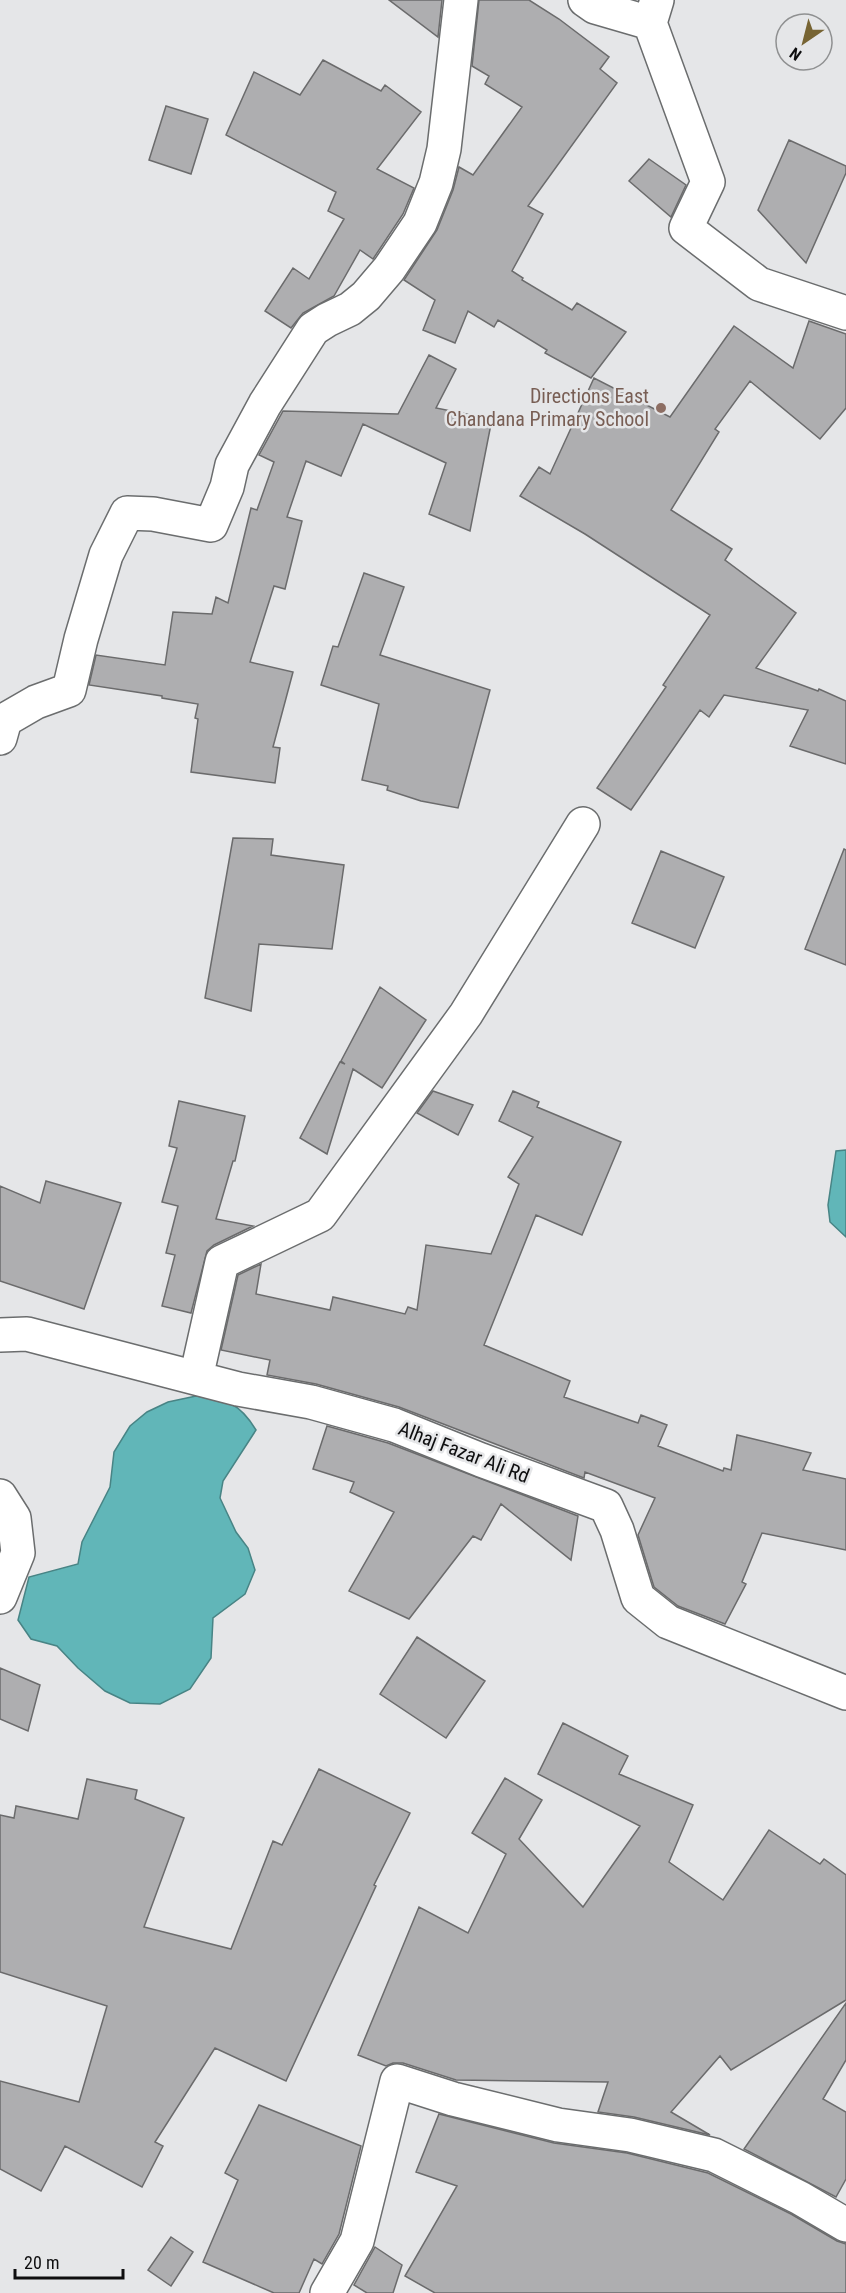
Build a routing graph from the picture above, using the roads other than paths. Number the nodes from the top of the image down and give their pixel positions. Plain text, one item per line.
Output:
1 (461, 0) edge
2 (585, 0) edge
3 (654, 12) edge
4 (846, 313) edge
5 (0, 738) edge
6 (583, 824) dead end
7 (0, 1335) edge
8 (196, 1378) junction
9 (0, 1496) edge
10 (0, 1597) edge
11 (846, 1693) edge
12 (846, 2225) edge
13 (327, 2293) edge

1 - 5 street
2 - 3 street
3 - 4 street
6 - 8 street
7 - 8 street, Alhaj Fazar Ali Rd
8 - 11 street, Alhaj Fazar Ali Rd
9 - 10 street
12 - 13 street

